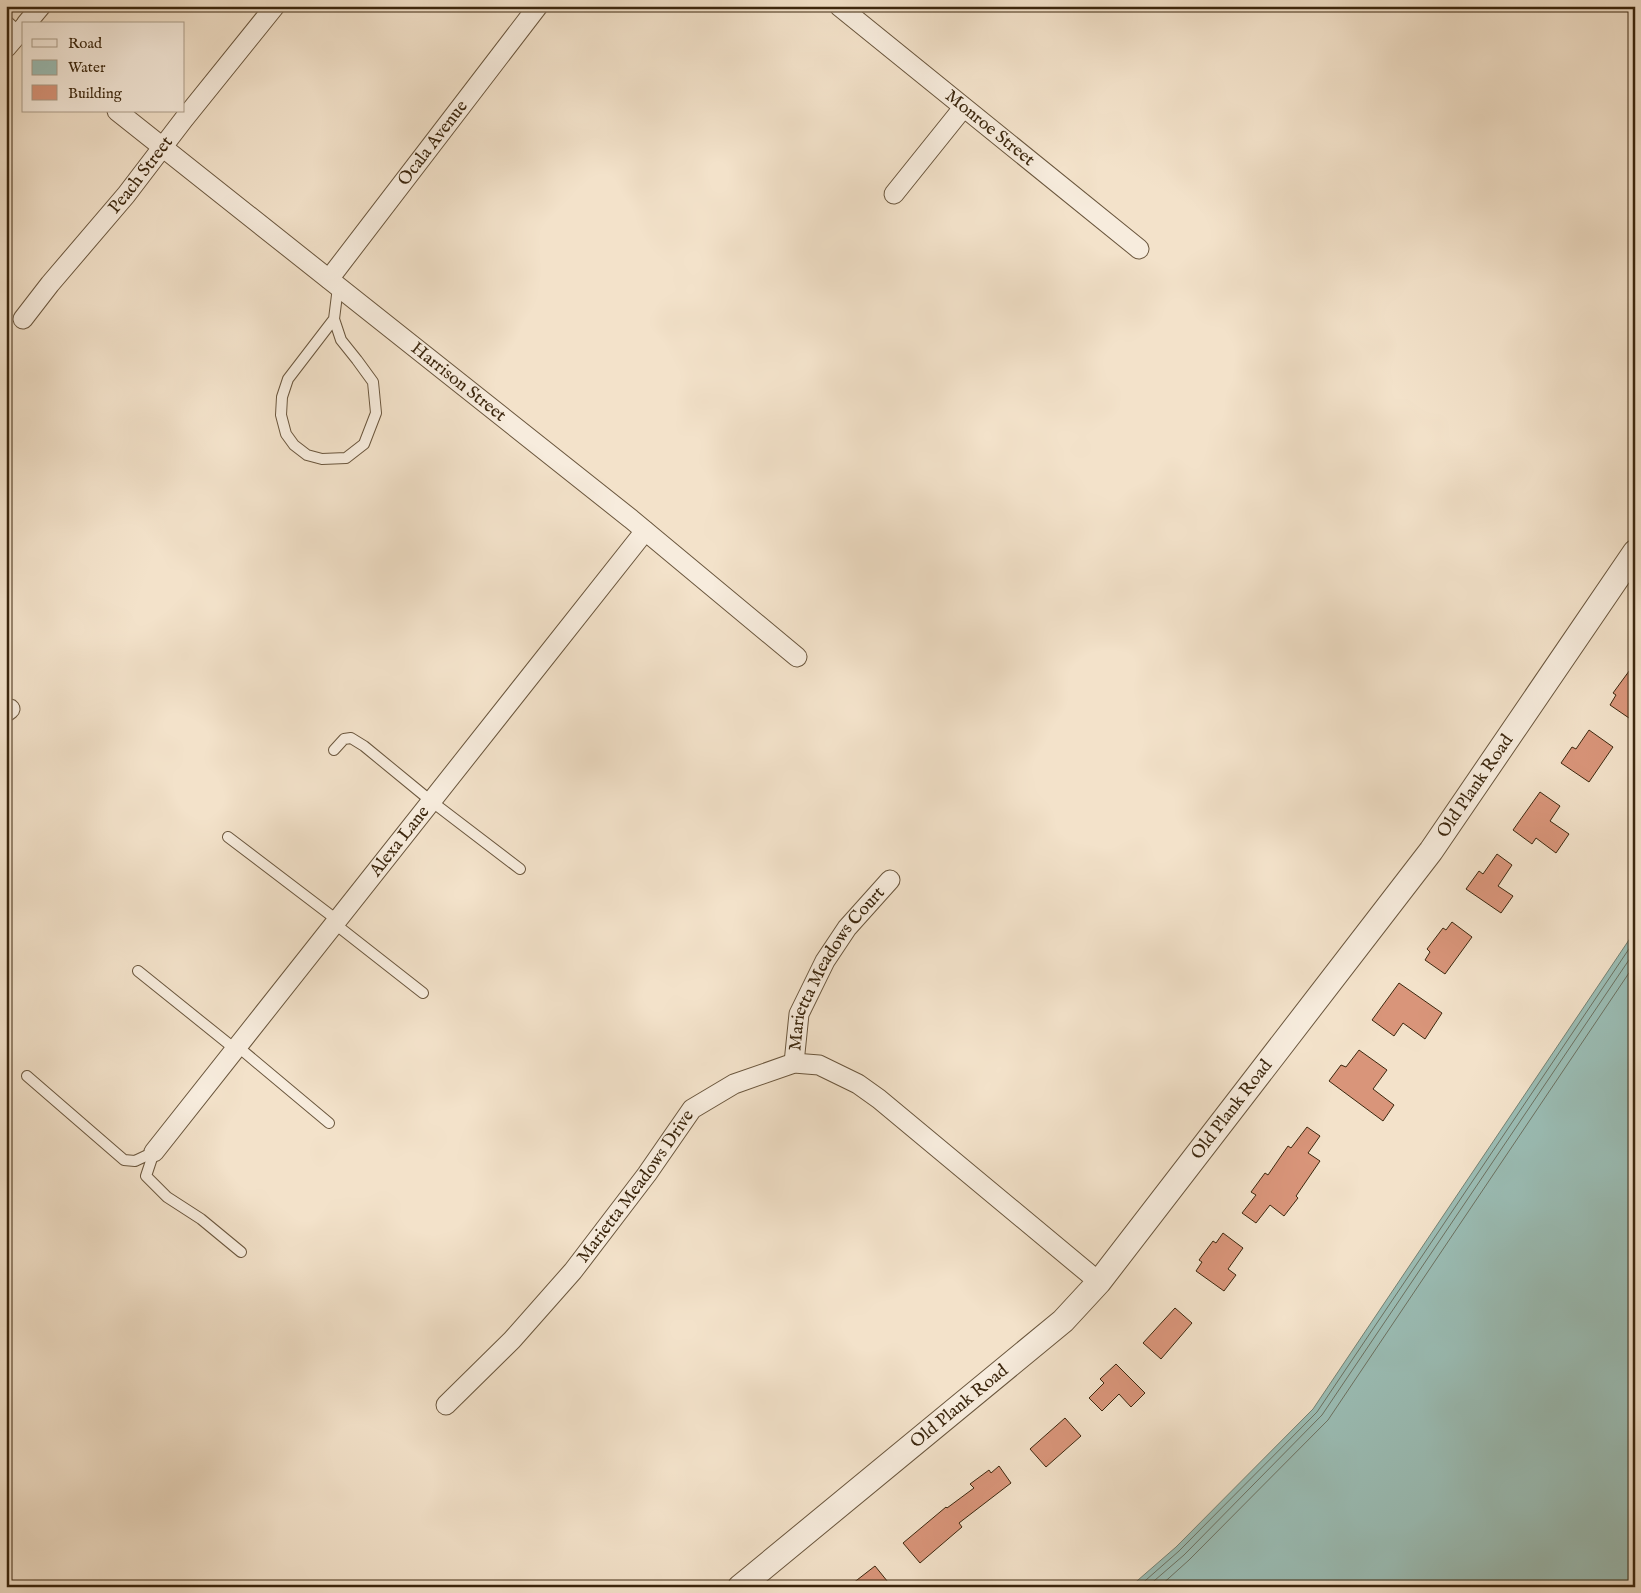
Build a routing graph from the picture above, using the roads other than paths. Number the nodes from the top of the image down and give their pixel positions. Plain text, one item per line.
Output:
1 (41, 6) edge
2 (276, 6) edge
3 (538, 6) edge
4 (839, 6) edge
5 (26, 22) edge
6 (20, 28) edge
7 (6, 48) edge
8 (963, 108) junction
9 (119, 112) edge
10 (163, 148) junction
11 (894, 194) dead end
12 (1139, 249) dead end
13 (333, 283) junction
14 (23, 319) dead end
15 (334, 319) junction
16 (646, 531) junction
17 (1635, 552) edge
18 (797, 657) dead end
19 (334, 750) dead end
20 (431, 802) junction
21 (228, 837) dead end
22 (520, 870) dead end
23 (890, 880) dead end
24 (336, 922) junction
25 (138, 971) dead end
26 (423, 993) dead end
27 (236, 1048) junction
28 (794, 1063) junction
29 (27, 1076) dead end
30 (328, 1123) dead end
31 (154, 1152) junction
32 (241, 1252) dead end
33 (1099, 1282) junction
34 (446, 1405) dead end
35 (740, 1587) edge

1 - 5 street
2 - 10 street, Peach Street
3 - 13 street, Ocala Avenue
4 - 8 street, Monroe Street
6 - 7 street
8 - 11 street
8 - 12 street, Monroe Street
9 - 10 street, Harrison Street
10 - 13 street, Harrison Street
10 - 14 street, Peach Street
13 - 15 lane
13 - 16 street, Harrison Street
15 - 15 lane
16 - 18 street, Harrison Street
16 - 20 street, Alexa Lane
17 - 33 street, Old Plank Road
19 - 20 lane
20 - 22 lane
20 - 24 street, Alexa Lane
21 - 24 lane
23 - 28 street, Marietta Meadows Court
24 - 26 lane
24 - 27 street, Alexa Lane
25 - 27 lane
27 - 30 lane
27 - 31 street, Alexa Lane
28 - 33 street, Marietta Meadows Drive
28 - 34 street, Marietta Meadows Drive
29 - 31 lane
31 - 32 lane
33 - 35 street, Old Plank Road

